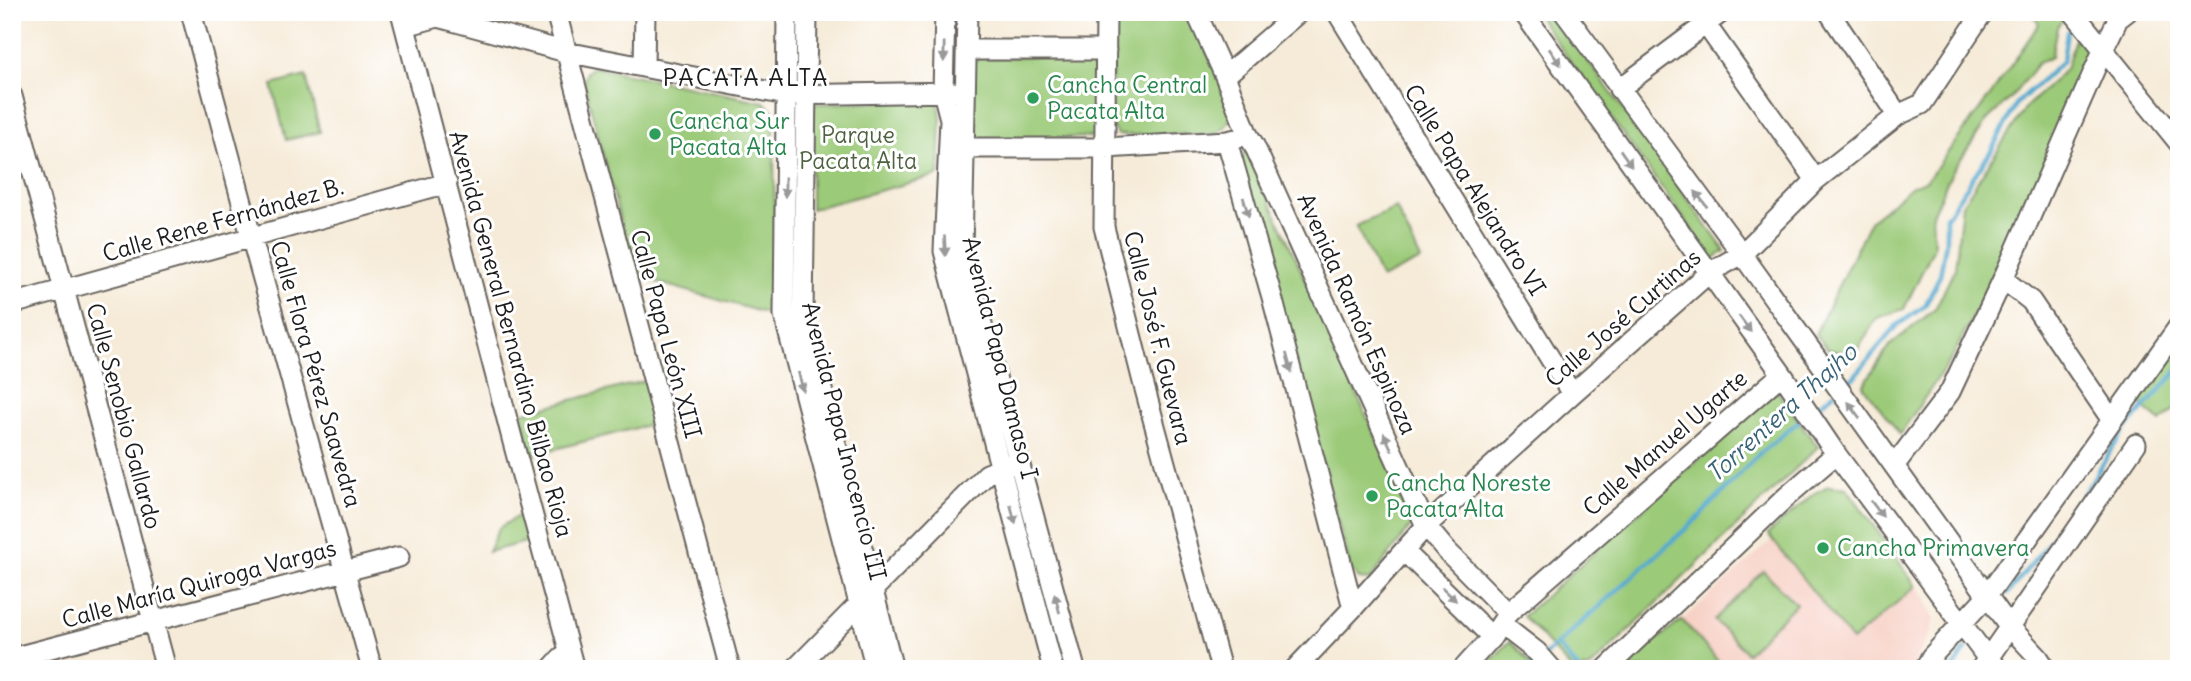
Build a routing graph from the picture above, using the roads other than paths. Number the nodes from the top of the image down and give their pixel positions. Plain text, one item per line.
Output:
1 (191, 12) edge
2 (556, 12) edge
3 (645, 12) edge
4 (787, 12) edge
5 (807, 12) edge
6 (945, 12) edge
7 (967, 12) edge
8 (1106, 12) edge
9 (1196, 12) edge
10 (1299, 12) edge
11 (1337, 12) edge
12 (1523, 12) edge
13 (1564, 12) edge
14 (1722, 12) edge
15 (1829, 12) edge
16 (1983, 12) edge
17 (2073, 12) edge
18 (2127, 12) edge
19 (403, 19) edge
20 (1702, 19) edge
21 (2104, 48) junction
22 (966, 50) junction
23 (1106, 50) junction
24 (566, 52) junction
25 (644, 66) junction
26 (1225, 76) junction
27 (1619, 89) junction
28 (943, 92) junction
29 (964, 93) junction
30 (795, 94) junction
31 (12, 96) edge
32 (1898, 116) junction
33 (1248, 135) junction
34 (1227, 141) junction
35 (2179, 143) edge
36 (956, 148) junction
37 (1105, 148) junction
38 (1816, 180) junction
39 (447, 183) junction
40 (251, 236) junction
41 (1742, 254) junction
42 (1709, 273) junction
43 (2003, 279) junction
44 (65, 290) junction
45 (793, 302) junction
46 (12, 304) edge
47 (2179, 326) edge
48 (1782, 374) junction
49 (1572, 394) junction
50 (2112, 419) junction
51 (2136, 444) dead end
52 (1836, 454) junction
53 (1010, 464) junction
54 (1894, 466) junction
55 (1426, 526) junction
56 (1405, 552) junction
57 (399, 556) dead end
58 (346, 570) junction
59 (872, 589) junction
60 (1987, 596) junction
61 (859, 606) junction
62 (1353, 608) junction
63 (153, 622) junction
64 (1963, 624) junction
65 (1500, 625) junction
66 (2009, 626) junction
67 (12, 659) edge
68 (572, 662) edge
69 (1989, 665) edge
70 (166, 669) edge
71 (372, 669) edge
72 (551, 669) edge
73 (730, 669) edge
74 (795, 669) edge
75 (876, 669) edge
76 (893, 669) edge
77 (1053, 669) edge
78 (1075, 669) edge
79 (1221, 669) edge
80 (1295, 669) edge
81 (1463, 669) edge
82 (1552, 669) edge
83 (1606, 669) edge
84 (1925, 669) edge
85 (2046, 669) edge

1 - 40 street, Calle Flora Pérez Saavedra
2 - 24 street, Calle Papa León XIII
3 - 25 street
4 - 30 street, Avenida Papa Inocencio III
5 - 30 street, Avenida Papa Inocencio III
6 -> 28 street, Avenida Papa Damaso I
7 - 22 street, Avenida Papa Damaso I
8 - 23 street, Calle José F. Guevara
9 - 26 street, Avenida Ramón Espinoza
10 - 26 street
11 - 49 street, Calle Papa Alejandro VI
12 -> 42 street
13 - 27 street
14 - 20 street
15 - 32 street
16 - 32 street, Calle José Curtinas
17 - 21 street
18 - 21 street
19 - 24 street
19 - 39 street, Avenida General Bernardino Bilbao Rioja
20 - 27 street
20 - 38 street
21 - 35 street
21 - 43 street
22 - 23 street
22 - 29 street, Avenida Papa Damaso I
23 - 37 street, Calle José F. Guevara
24 - 25 street
24 - 73 street, Calle Papa León XIII
25 - 30 street
26 - 33 street, Avenida Ramón Espinoza
41 -> 27 street
28 - 29 street
28 - 30 street
28 - 36 street, Avenida Papa Damaso I
29 - 36 street, Avenida Papa Damaso I
30 - 45 street, Avenida Papa Inocencio III
31 - 44 street, Calle Senobio Gallardo
32 - 38 street, Calle José Curtinas
33 - 34 street
55 -> 33 street, Avenida Ramón Espinoza
34 - 37 street
34 -> 62 street
36 - 37 street
36 - 53 street, Avenida Papa Damaso I
37 - 79 street, Calle José F. Guevara
38 - 41 street, Calle José Curtinas
39 - 40 street, Calle Rene Fernández B.
39 - 68 street, Avenida General Bernardino Bilbao Rioja
40 - 44 street, Calle Rene Fernández B.
40 - 58 street, Calle Flora Pérez Saavedra
41 - 42 street, Calle José Curtinas
54 -> 41 street
42 -> 48 street
42 - 49 street, Calle José Curtinas
43 - 50 street
43 - 54 street
44 - 46 street, Calle Rene Fernández B.
44 - 63 street, Calle Senobio Gallardo
45 - 59 street, Avenida Papa Inocencio III
45 -> 61 street, Avenida Papa Inocencio III
47 - 50 street
48 - 52 street
48 - 65 street, Calle Manuel Ugarte
49 - 55 street, Calle José Curtinas
50 - 60 street
51 - 66 street
52 -> 64 street
52 - 83 street
53 - 59 street
53 -> 77 street, Avenida Papa Damaso I
78 -> 53 street, Avenida Papa Damaso I
54 - 60 street
55 - 56 street, Calle José Curtinas
55 - 65 street, Avenida Ramón Espinoza
56 - 62 street, Calle José Curtinas
56 -> 65 street, Avenida Ramón Espinoza
57 - 58 street, Calle María Quiroga Vargas
58 - 63 street, Calle María Quiroga Vargas
58 - 71 street, Calle Flora Pérez Saavedra
59 - 61 street
59 - 76 street, Avenida Papa Inocencio III
60 - 64 street
60 - 66 street
61 - 74 street
61 - 75 street, Avenida Papa Inocencio III
62 - 80 street, Calle José Curtinas
63 - 67 street, Calle María Quiroga Vargas
63 - 70 street, Calle Senobio Gallardo
64 - 69 street
64 - 84 street
65 - 81 street, Calle Manuel Ugarte
65 - 82 street, Avenida Ramón Espinoza
66 - 69 street
66 - 85 street
68 - 72 street

